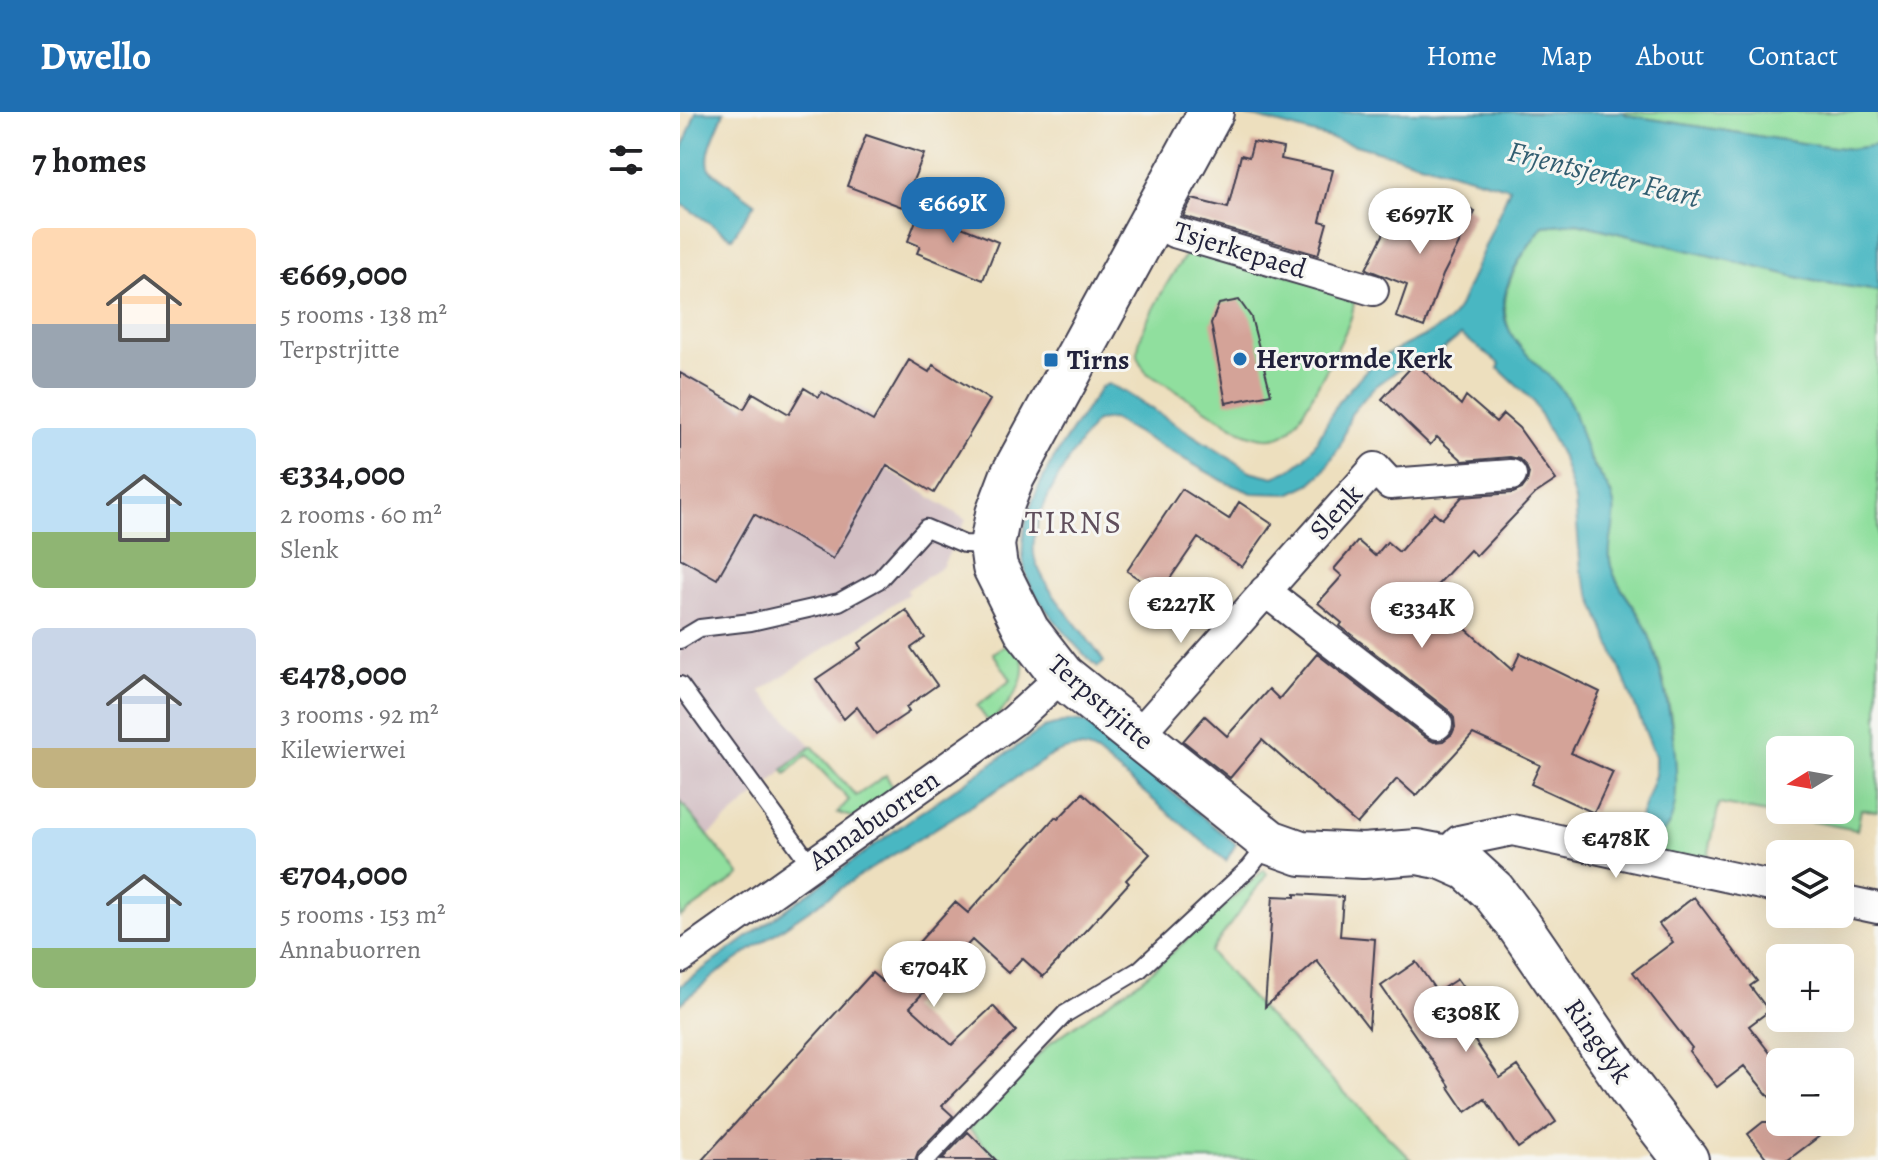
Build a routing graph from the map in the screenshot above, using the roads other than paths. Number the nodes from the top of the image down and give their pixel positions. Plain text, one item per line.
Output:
1 (1211, 112) edge
2 (1154, 221) junction
3 (1373, 290) dead end
4 (1511, 475) dead end
5 (992, 545) junction
6 (1265, 591) junction
7 (680, 640) edge
8 (1062, 676) junction
9 (680, 685) edge
10 (1437, 724) dead end
11 (1138, 735) junction
12 (1270, 842) junction
13 (1443, 857) junction
14 (811, 865) junction
15 (1766, 885) edge
16 (1854, 903) edge
17 (1878, 908) edge
18 (680, 958) edge
19 (926, 1160) edge
20 (1686, 1160) edge

1 - 2 street, Terpstrjitte
2 - 3 street, Tsjerkepaed
2 - 5 street, Terpstrjitte
4 - 6 street, Slenk
5 - 7 lane
5 - 8 street, Terpstrjitte
6 - 10 street
6 - 11 street, Slenk
8 - 11 street, Terpstrjitte
8 - 14 street, Annabuorren
9 - 14 lane
11 - 12 street, Terpstrjitte
12 - 13 street, Terpstrjitte
12 - 19 lane
13 - 15 street
13 - 20 street, Ringdyk
14 - 18 street, Annabuorren
16 - 17 street

